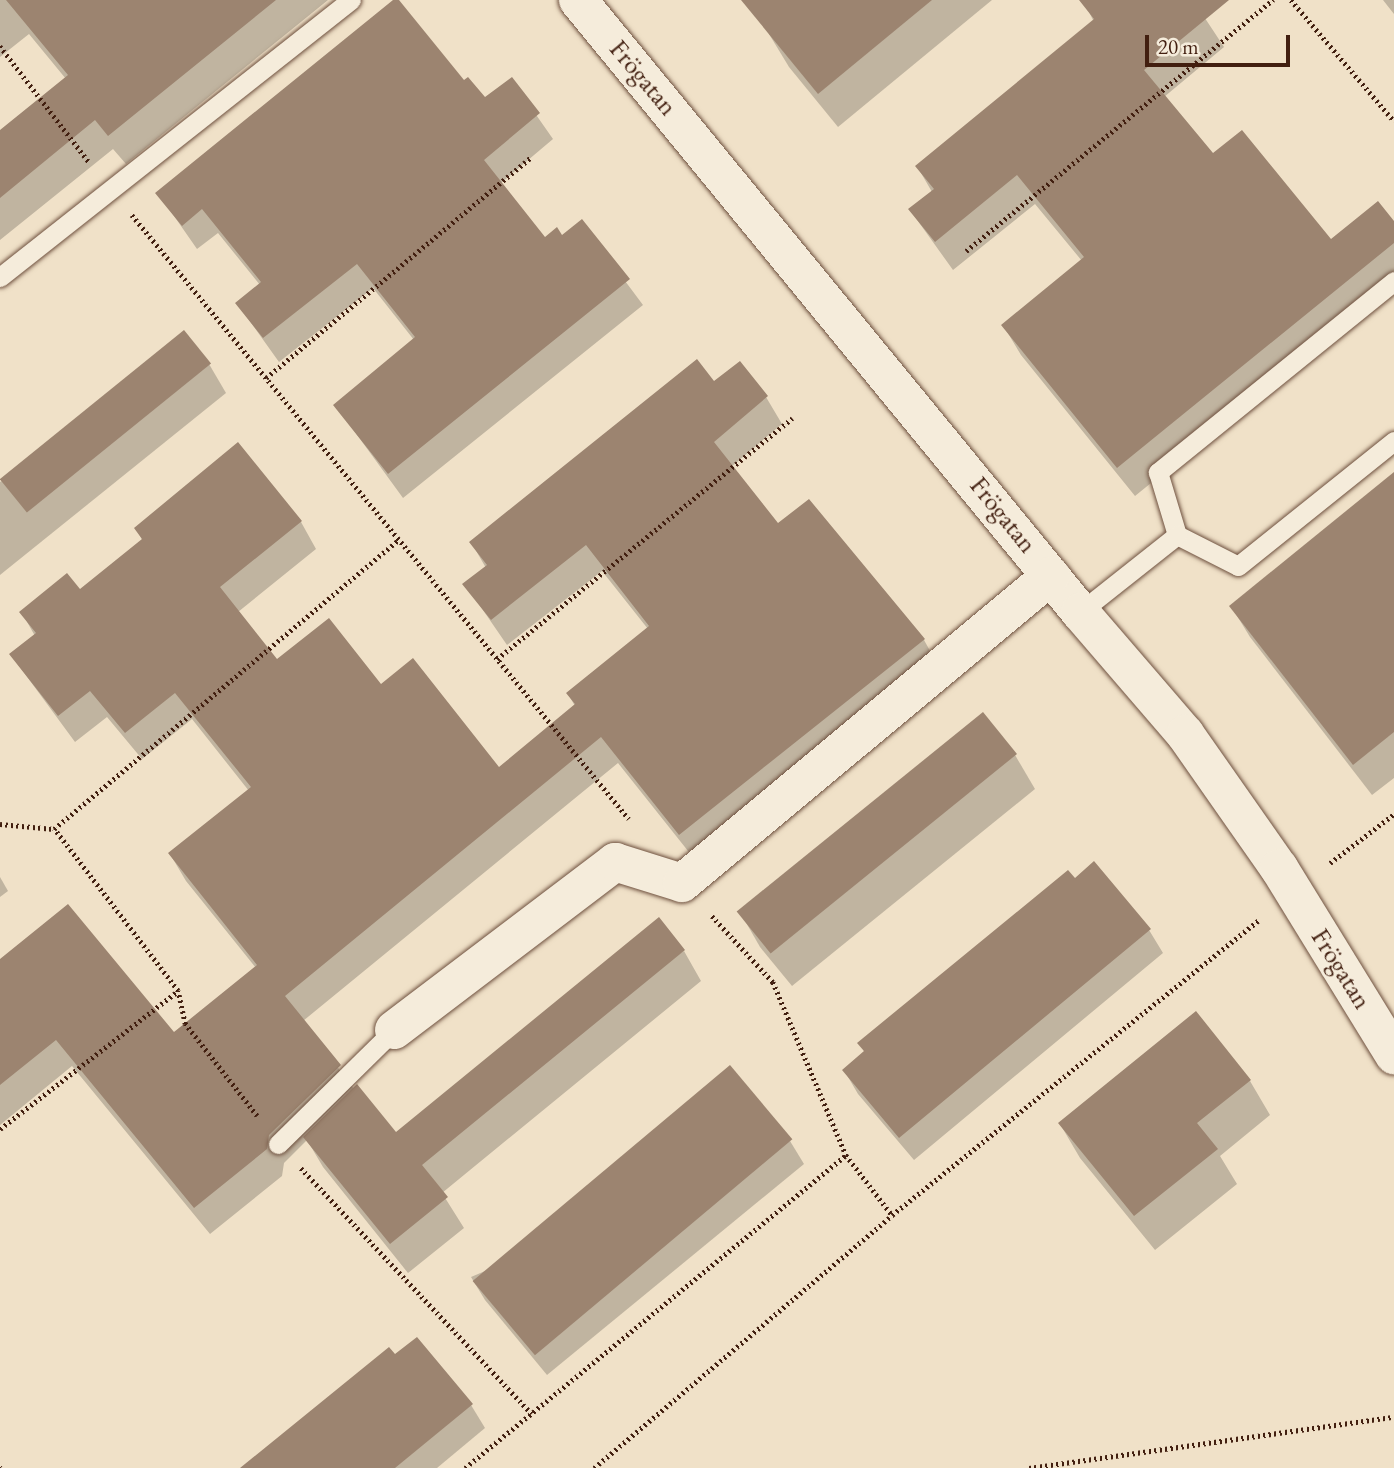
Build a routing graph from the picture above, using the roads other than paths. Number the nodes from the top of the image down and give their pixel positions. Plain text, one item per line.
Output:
1 (351, 0) edge
2 (578, 0) edge
3 (0, 277) edge
4 (1394, 281) edge
5 (1394, 441) edge
6 (1177, 535) junction
7 (1051, 576) junction
8 (1080, 612) junction
9 (394, 1030) joint
10 (1394, 1055) edge
11 (278, 1144) road end

1 - 3 lane
2 - 7 street, Frögatan
4 - 6 lane
5 - 6 lane
6 - 8 lane
7 - 8 street, Frögatan
7 - 9 street
8 - 10 street, Frögatan
9 - 11 lane

